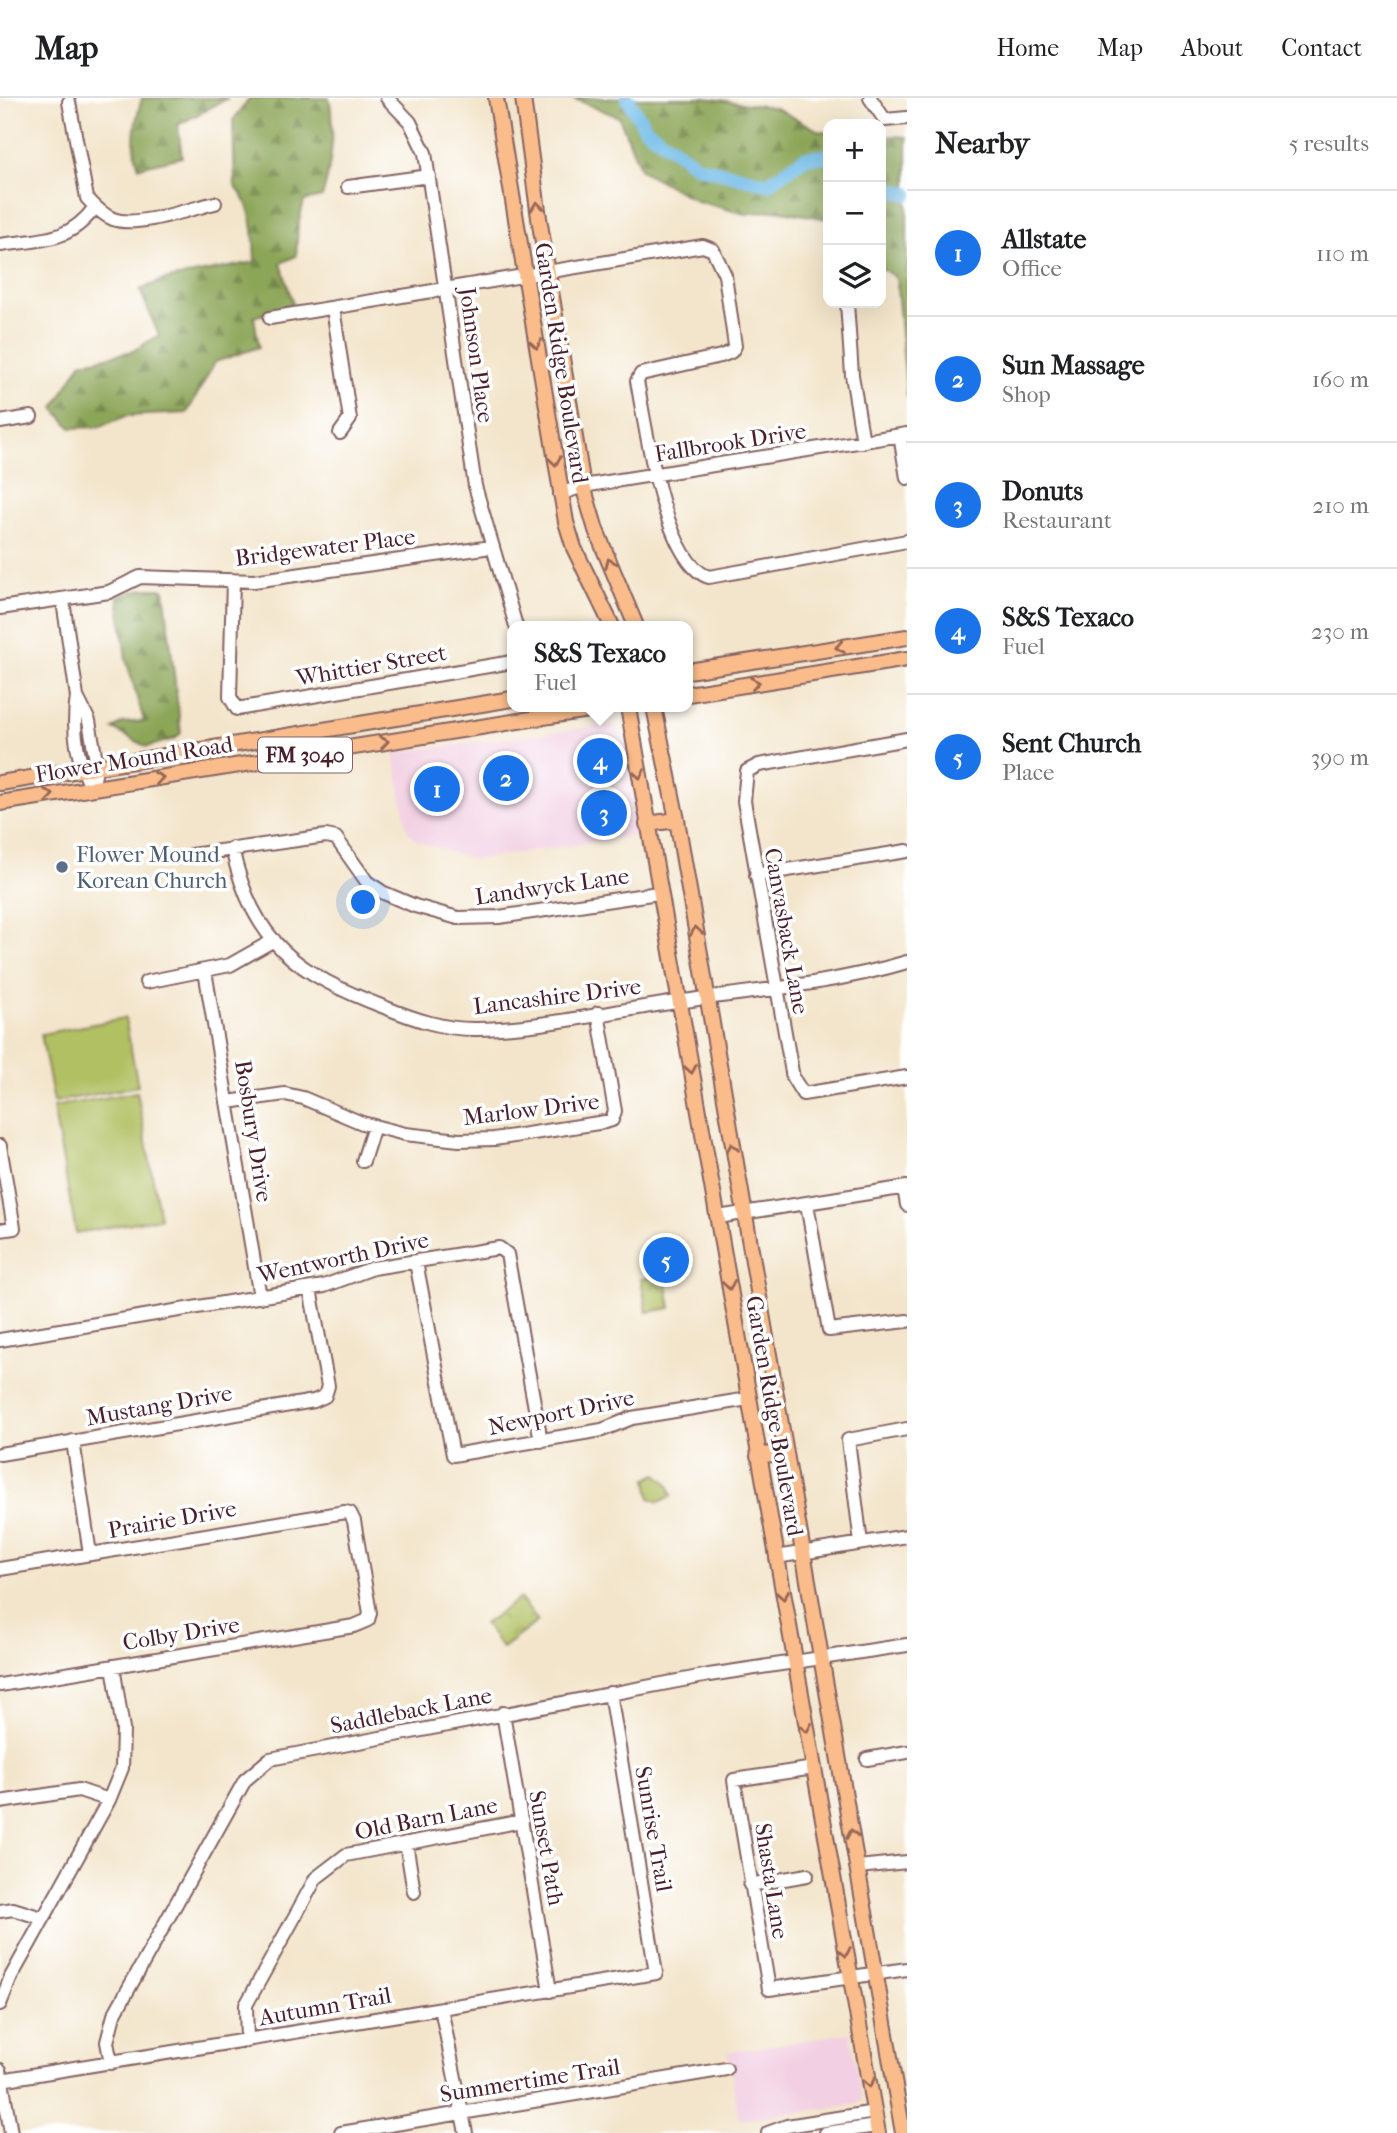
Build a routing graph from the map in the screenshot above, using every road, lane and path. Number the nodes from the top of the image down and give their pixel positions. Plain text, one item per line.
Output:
1 (387, 98) edge
2 (870, 98) edge
3 (523, 101) edge
4 (69, 102) dead end
5 (496, 103) edge
6 (907, 118) edge
7 (429, 176) junction
8 (348, 187) dead end
9 (215, 204) dead end
10 (95, 207) junction
11 (0, 245) edge
12 (548, 273) junction
13 (525, 277) junction
14 (446, 289) junction
15 (333, 308) junction
16 (847, 308) edge
17 (270, 318) dead end
18 (31, 417) dead end
19 (0, 422) edge
20 (340, 433) dead end
21 (904, 435) edge
22 (863, 442) junction
23 (655, 476) junction
24 (907, 478) edge
25 (583, 486) junction
26 (560, 494) junction
27 (907, 541) edge
28 (491, 547) junction
29 (233, 580) junction
30 (62, 601) junction
31 (0, 608) edge
32 (514, 621) edge
33 (610, 621) edge
34 (634, 621) edge
35 (907, 637) edge
36 (907, 659) edge
37 (507, 663) edge
38 (693, 670) edge
39 (693, 693) edge
40 (77, 697) junction
41 (507, 700) edge
42 (575, 712) edge
43 (629, 712) edge
44 (655, 712) edge
45 (907, 738) edge
46 (97, 766) junction
47 (81, 769) junction
48 (0, 783) edge
49 (92, 788) junction
50 (0, 803) edge
51 (677, 820) junction
52 (647, 824) junction
53 (232, 848) junction
54 (907, 851) edge
55 (191, 855) dead end
56 (756, 875) junction
57 (658, 892) junction
58 (274, 940) junction
59 (907, 962) edge
60 (205, 971) junction
61 (146, 982) dead end
62 (776, 988) junction
63 (707, 998) junction
64 (679, 1002) junction
65 (598, 1013) junction
66 (907, 1077) edge
67 (228, 1102) junction
68 (374, 1126) junction
69 (0, 1146) edge
70 (363, 1161) dead end
71 (905, 1187) edge
72 (807, 1204) junction
73 (907, 1205) edge
74 (744, 1215) junction
75 (718, 1217) junction
76 (0, 1230) edge
77 (416, 1262) junction
78 (310, 1289) junction
79 (260, 1297) junction
80 (907, 1321) edge
81 (0, 1340) edge
82 (748, 1399) junction
83 (907, 1429) edge
84 (73, 1441) junction
85 (541, 1441) junction
86 (785, 1452) junction
87 (0, 1454) edge
88 (758, 1456) junction
89 (907, 1536) edge
90 (861, 1543) junction
91 (803, 1552) junction
92 (90, 1554) junction
93 (776, 1557) junction
94 (0, 1569) edge
95 (368, 1620) joint
96 (907, 1645) edge
97 (821, 1656) junction
98 (794, 1660) junction
99 (113, 1666) junction
100 (0, 1685) edge
101 (610, 1693) junction
102 (503, 1713) junction
103 (907, 1752) edge
104 (867, 1759) dead end
105 (814, 1768) junction
106 (109, 1800) junction
107 (0, 1802) edge
108 (522, 1821) junction
109 (406, 1843) junction
110 (907, 1862) edge
111 (858, 1867) junction
112 (807, 1875) dead end
113 (750, 1885) junction
114 (414, 1892) dead end
115 (0, 1911) edge
116 (42, 1918) junction
117 (907, 1969) edge
118 (656, 1973) joint
119 (875, 1974) junction
120 (850, 1977) junction
121 (550, 1991) junction
122 (0, 2004) edge
123 (441, 2008) junction
124 (247, 2041) junction
125 (111, 2063) junction
126 (726, 2069) dead end
127 (1, 2075) edge
128 (462, 2113) junction
129 (903, 2118) edge
130 (876, 2123) edge
131 (11, 2133) edge
132 (341, 2133) edge
133 (466, 2133) edge
134 (768, 2133) edge
135 (826, 2133) edge

1 - 7 street, Johnson Place
2 - 6 street
12 -> 3 main road, Garden Ridge Boulevard
4 - 10 street
5 - 13 main road, Garden Ridge Boulevard
7 - 8 street
7 - 14 street, Johnson Place
9 - 10 street
10 - 11 street
12 - 13 street
12 - 23 street
12 - 25 main road, Garden Ridge Boulevard
13 - 14 street
13 -> 26 main road, Garden Ridge Boulevard
14 - 15 street
14 - 28 street, Johnson Place
15 - 17 street
15 - 20 street
16 - 22 street
18 - 19 street
21 - 22 street, Fallbrook Drive
21 - 24 street
22 - 23 street, Fallbrook Drive
23 - 25 street, Fallbrook Drive
23 - 27 street
25 - 26 street, Fallbrook Drive
34 -> 25 main road, Garden Ridge Boulevard
26 - 33 main road, Garden Ridge Boulevard
28 - 29 street, Bridgewater Place
28 - 32 street, Johnson Place
29 - 30 street, Bridgewater Place
29 - 37 street, Whittier Street
30 - 31 street, Bridgewater Place
30 - 40 street
35 -> 38 main road
39 -> 36 main road
40 - 46 street
40 - 47 street
41 - 46 main road, Flower Mound Road / FM 3040
49 -> 42 main road, Flower Mound Road / FM 3040
43 -> 52 main road, Garden Ridge Boulevard
44 - 51 main road, Garden Ridge Boulevard
45 - 56 street, Canvasback Lane
46 - 47 main road, Flower Mound Road / FM 3040
46 - 49 street
47 - 48 main road, Flower Mound Road / FM 3040
47 - 49 street
50 -> 49 main road, Flower Mound Road / FM 3040
51 - 52 main road
63 -> 51 main road, Garden Ridge Boulevard
52 - 57 main road, Garden Ridge Boulevard
53 - 55 street, Landwyck Lane
53 - 57 street, Landwyck Lane
53 - 58 street, Lancashire Drive
54 - 56 street
56 - 62 street, Canvasback Lane
57 - 64 main road, Garden Ridge Boulevard
58 - 60 street
58 - 65 street, Lancashire Drive
59 - 62 street, Lancashire Drive
60 - 61 street
60 - 67 street, Bosbury Drive
62 - 63 street, Lancashire Drive
62 - 66 street, Canvasback Lane
63 - 64 street, Lancashire Drive
74 -> 63 main road, Garden Ridge Boulevard
64 - 65 street, Lancashire Drive
64 -> 75 main road, Garden Ridge Boulevard
65 - 68 street, Marlow Drive
67 - 68 street, Marlow Drive
67 - 79 street, Bosbury Drive
68 - 70 street
69 - 76 street
71 - 72 street
71 - 73 street
72 - 74 street
72 - 80 street
74 - 75 street
74 - 86 main road, Garden Ridge Boulevard
75 -> 82 main road, Garden Ridge Boulevard
77 - 78 street, Wentworth Drive
77 - 85 street, Wentworth Drive
77 - 85 street, Newport Drive
78 - 79 street, Wentworth Drive
78 - 84 street, Mustang Drive
79 - 81 street, Wentworth Drive
82 - 85 street, Newport Drive
82 - 88 main road, Garden Ridge Boulevard
83 - 90 street
84 - 87 street, Mustang Drive
84 - 92 street
86 - 88 main road
86 - 91 main road, Garden Ridge Boulevard
88 - 93 main road, Garden Ridge Boulevard
89 - 90 street
90 - 91 street
91 - 93 street
91 - 97 main road, Garden Ridge Boulevard
92 - 94 street, Prairie Drive
92 - 95 street, Prairie Drive
93 -> 98 main road, Garden Ridge Boulevard
95 - 99 street, Colby Drive
96 - 97 street, Saddleback Lane
97 - 98 street, Saddleback Lane
111 -> 97 main road, Garden Ridge Boulevard
98 - 101 street, Saddleback Lane
98 -> 105 main road, Garden Ridge Boulevard
99 - 100 street, Colby Drive
99 - 106 street
101 - 102 street, Saddleback Lane
101 - 118 street, Sunrise Trail
102 - 108 street, Sunset Path
102 - 125 street, Saddleback Lane
103 - 104 street
105 - 113 street, Shasta Lane
105 -> 120 main road, Garden Ridge Boulevard
106 - 107 street
106 - 116 street
108 - 109 street, Old Barn Lane
108 - 121 street, Sunset Path
109 - 114 street
109 - 124 street, Old Barn Lane
110 - 111 street
111 - 119 main road, Garden Ridge Boulevard
112 - 113 street
113 - 120 street, Shasta Lane
115 - 116 street
116 - 122 street
117 - 119 street
118 - 121 street, Autumn Trail
119 - 120 street
119 - 129 main road, Garden Ridge Boulevard
120 -> 130 main road, Garden Ridge Boulevard
121 - 123 street, Autumn Trail
123 - 124 street, Autumn Trail
123 - 128 street
124 - 125 street, Autumn Trail
125 - 127 street, Autumn Trail
126 - 128 street, Summertime Trail
127 - 131 street
128 - 132 street, Summertime Trail
128 - 133 street
129 - 130 main road
130 - 134 street
130 - 135 street

